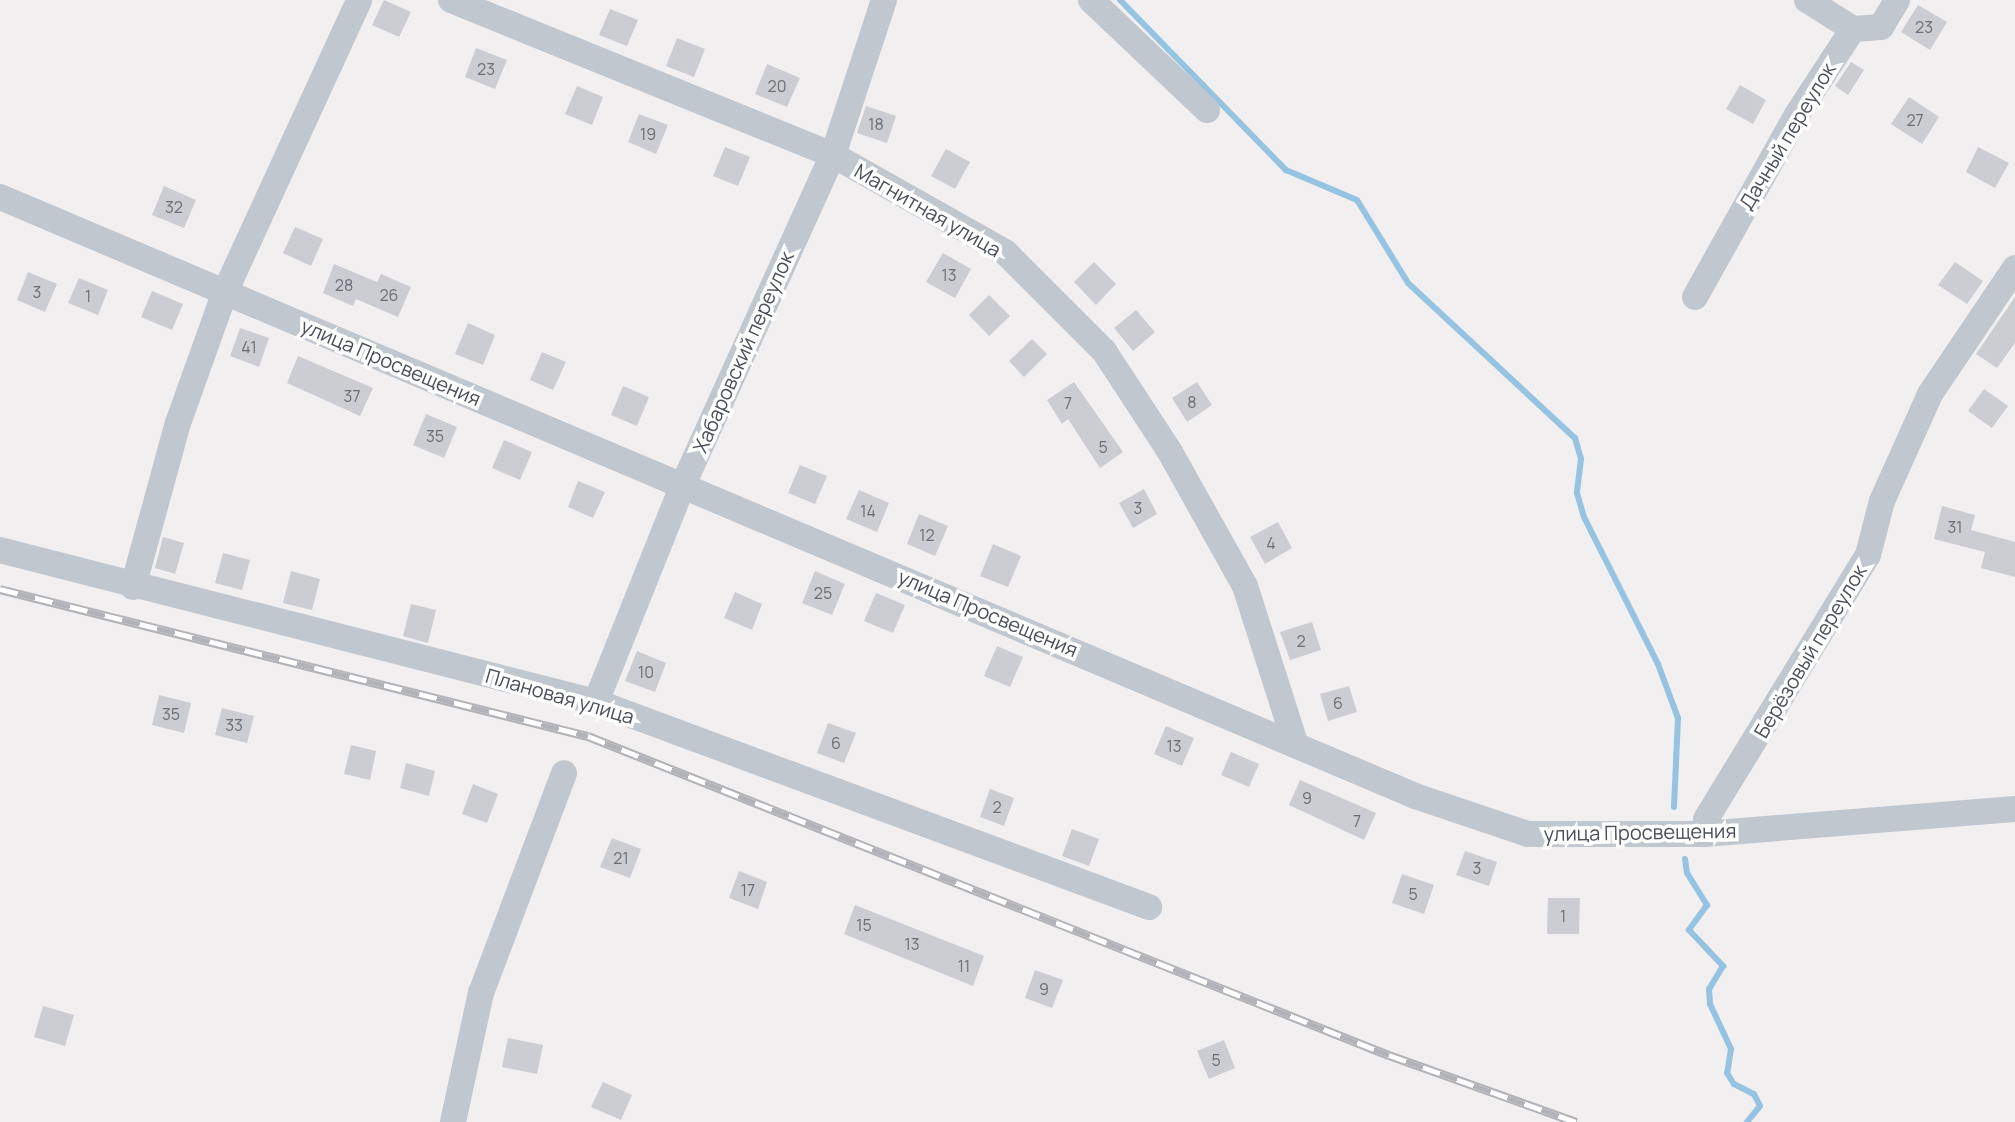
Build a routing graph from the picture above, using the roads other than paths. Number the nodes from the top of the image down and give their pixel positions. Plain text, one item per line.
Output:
1 (359, 0) edge
2 (451, 0) edge
3 (884, 0) edge
4 (1091, 0) edge
5 (1807, 0) edge
6 (1897, 0) edge
7 (1853, 29) junction
8 (1207, 110) dead end
9 (833, 155) junction
10 (0, 197) edge
11 (2015, 268) edge
12 (225, 292) junction
13 (1695, 297) dead end
14 (683, 485) junction
15 (0, 550) edge
16 (133, 587) junction
17 (596, 702) junction
18 (1295, 743) junction
19 (564, 773) dead end
20 (2015, 809) edge
21 (1706, 819) dead end
22 (1149, 907) dead end
23 (453, 1122) edge

1 - 12 street
2 - 9 street, Магнитная улица
3 - 9 street, Хабаровский переулок
4 - 8 street
5 - 7 street
6 - 7 street
7 - 13 street, Дачный переулок
9 - 14 street, Хабаровский переулок
9 - 18 street, Магнитная улица
10 - 12 street, улица Просвещения
11 - 21 street, Берёзовый переулок
12 - 14 street, улица Просвещения
12 - 16 street
14 - 17 street, Хабаровский переулок
14 - 18 street, улица Просвещения
15 - 16 street, Плановая улица
16 - 17 street, Плановая улица
17 - 22 street, Плановая улица
18 - 20 street, улица Просвещения
19 - 23 street

